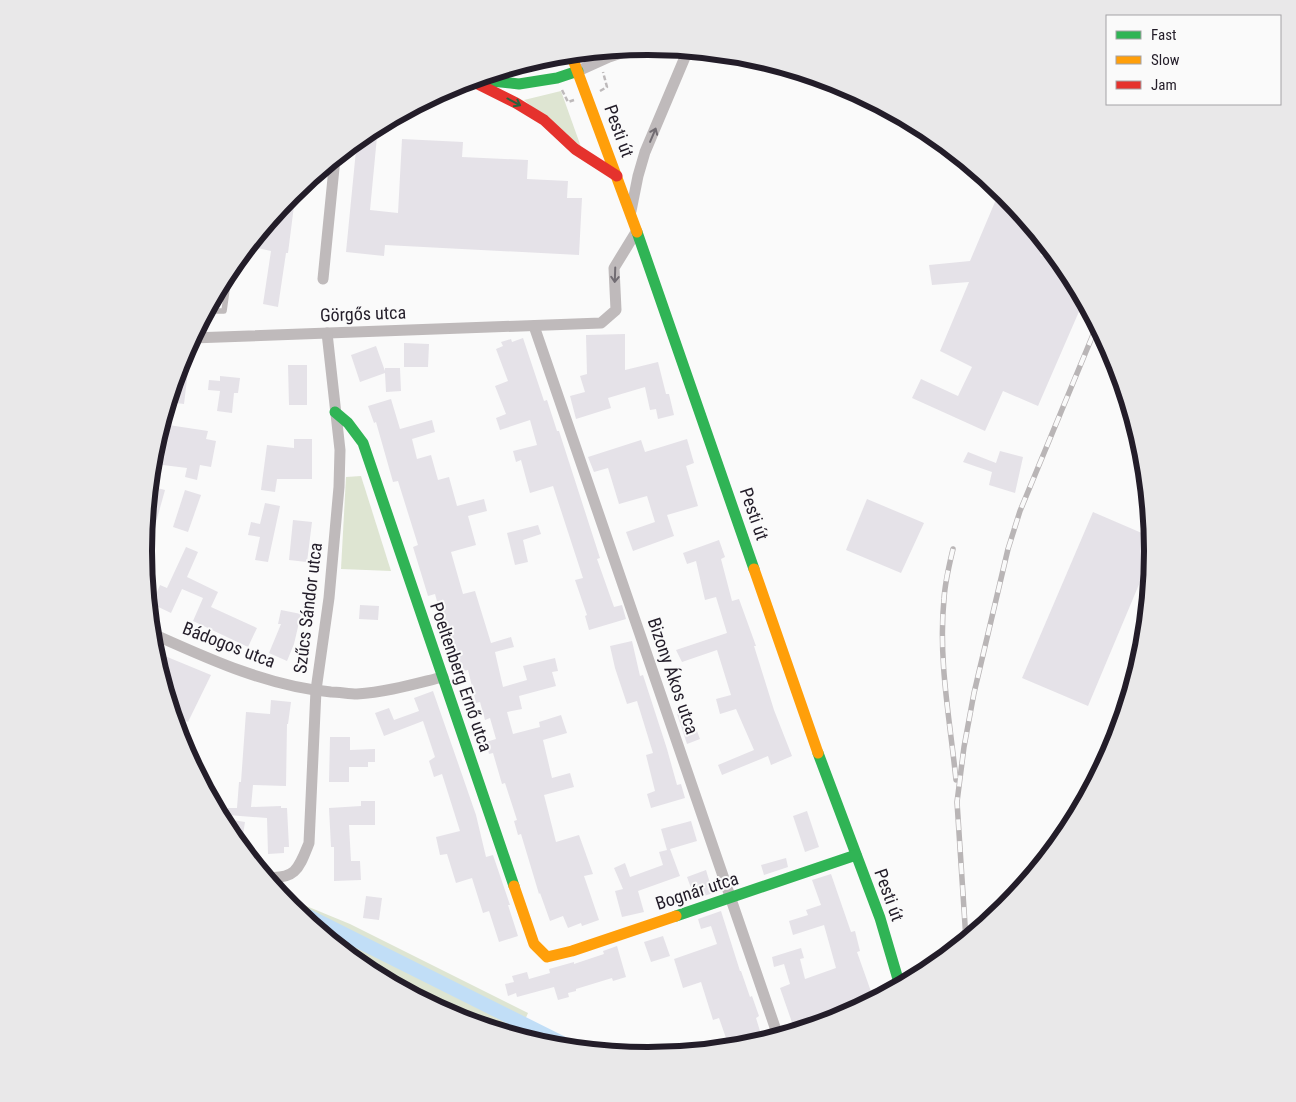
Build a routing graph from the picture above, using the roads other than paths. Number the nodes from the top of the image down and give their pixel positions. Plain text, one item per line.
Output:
1 (610, 56) edge
2 (685, 56) edge
3 (574, 61) edge
4 (578, 71) junction
5 (488, 81) edge
6 (480, 85) edge
7 (328, 172) edge
8 (617, 176) junction
9 (631, 215) junction
10 (636, 232) junction
11 (323, 279) dead end
12 (227, 289) edge
13 (214, 311) edge
14 (534, 326) junction
15 (327, 333) junction
16 (200, 338) edge
17 (335, 412) junction
18 (160, 637) edge
19 (443, 678) junction
20 (316, 690) junction
21 (856, 855) junction
22 (275, 878) edge
23 (730, 898) junction
24 (548, 957) joint
25 (898, 980) edge
26 (776, 1030) edge

1 - 4 street
9 -> 2 street
3 - 4 main road, Pesti út
4 - 5 main road
4 - 8 main road, Pesti út
6 -> 8 main road
7 - 11 street
8 - 9 main road, Pesti út
9 - 10 main road, Pesti út
10 -> 14 street, Görgős utca
10 - 21 main road, Pesti út
12 - 13 lane
14 - 15 street, Görgős utca
14 - 23 street, Bizony Ákos utca
15 - 16 street, Görgős utca
15 - 17 street, Szűcs Sándor utca
17 - 19 main road, Poeltenberg Ernő utca
17 - 20 street, Szűcs Sándor utca
18 - 20 street, Bádogos utca
19 - 20 street, Bádogos utca
19 - 24 main road, Poeltenberg Ernő utca
20 - 22 street, Szűcs Sándor utca
21 - 23 main road, Bognár utca
21 - 25 main road, Pesti út
23 - 24 main road, Bognár utca
23 - 26 street, Bizony Ákos utca

